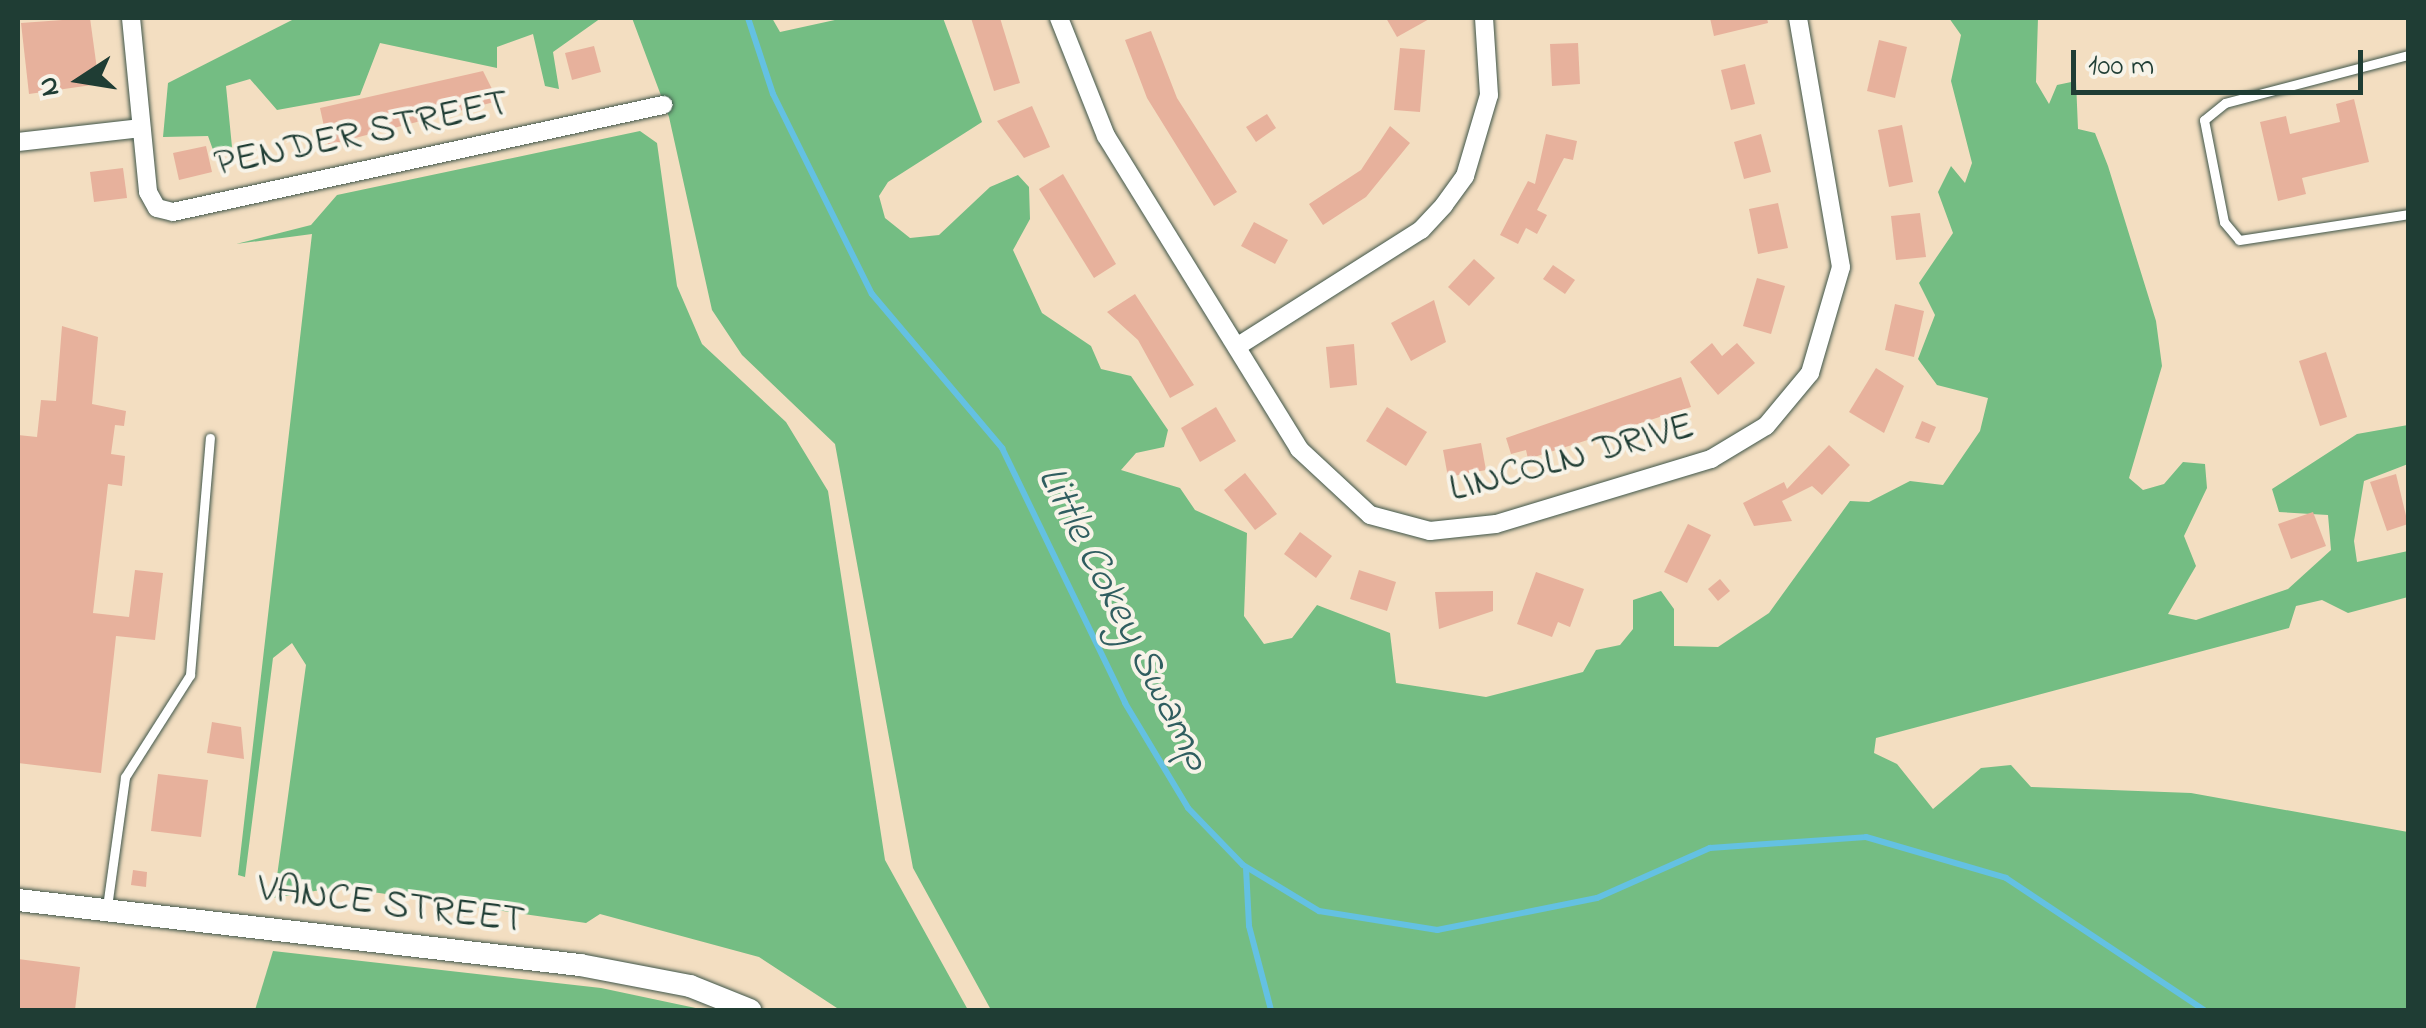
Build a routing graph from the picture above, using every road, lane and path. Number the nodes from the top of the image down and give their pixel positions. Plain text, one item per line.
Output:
1 (132, 18) edge
2 (1059, 18) edge
3 (1484, 18) edge
4 (1798, 18) edge
5 (2408, 55) edge
6 (663, 104) dead end
7 (142, 128) junction
8 (18, 142) edge
9 (2408, 214) edge
10 (1238, 346) junction
11 (210, 438) dead end
12 (18, 900) edge
13 (107, 910) junction
14 (750, 1010) edge

1 - 7 street
2 - 10 street, LINCOLN DRIVE
3 - 10 street
4 - 10 street, LINCOLN DRIVE
5 - 9 lane
6 - 7 street, PENDER STREET
7 - 8 street
11 - 13 lane
12 - 13 street, VANCE STREET
13 - 14 street, VANCE STREET

